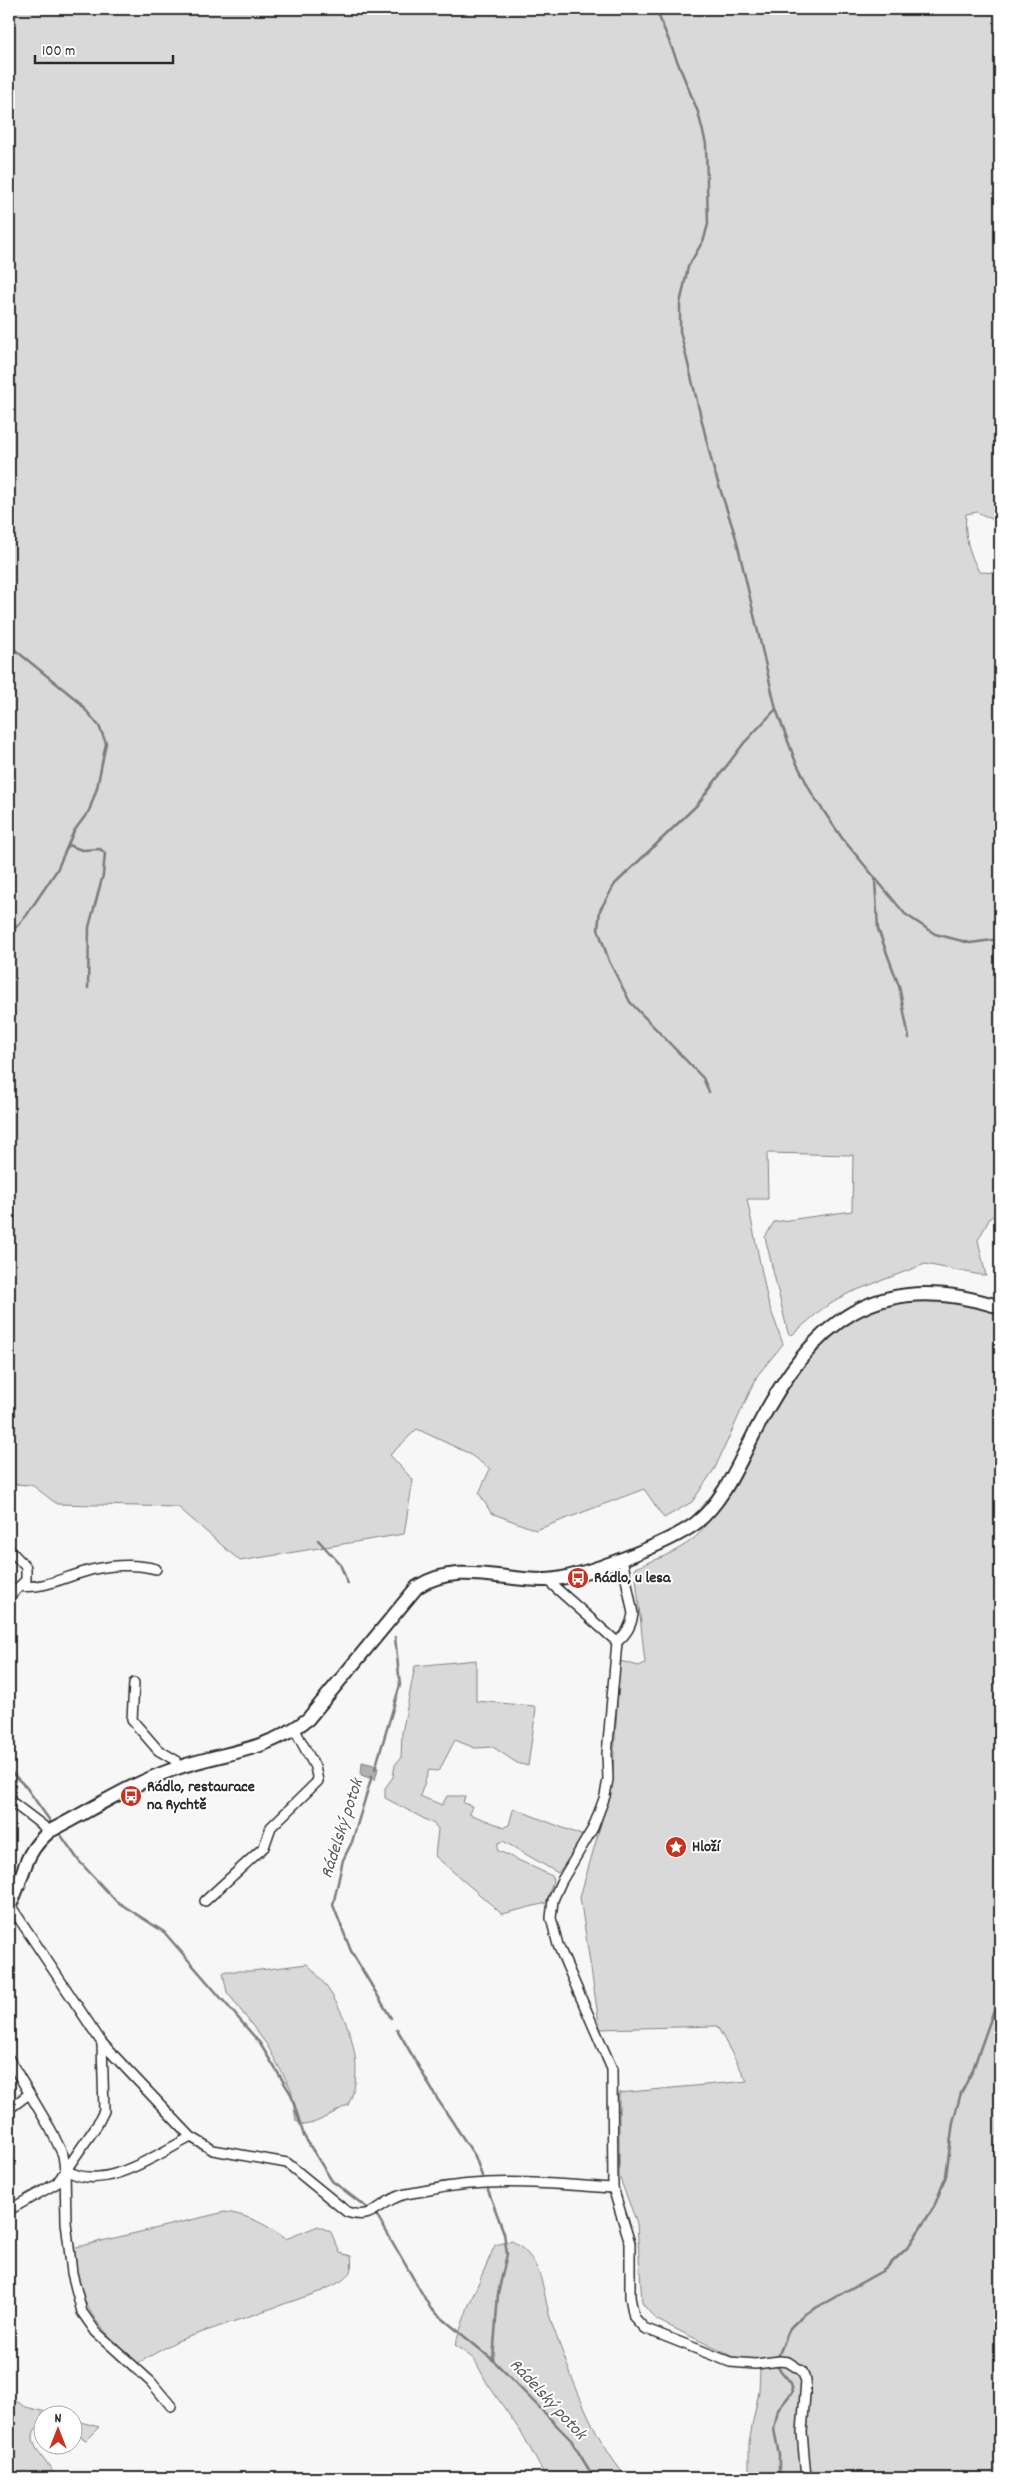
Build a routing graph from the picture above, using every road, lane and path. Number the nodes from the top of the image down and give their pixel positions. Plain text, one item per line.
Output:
1 (1000, 1307) edge
2 (9, 1549) edge
3 (622, 1558) junction
4 (156, 1570) dead end
5 (546, 1580) junction
6 (20, 1586) junction
7 (9, 1597) edge
8 (617, 1642) junction
9 (134, 1683) dead end
10 (295, 1730) junction
11 (177, 1768) junction
12 (9, 1800) edge
13 (50, 1832) junction
14 (205, 1901) dead end
15 (9, 1906) edge
16 (102, 2043) junction
17 (9, 2059) edge
18 (29, 2094) junction
19 (9, 2110) edge
20 (191, 2137) junction
21 (65, 2169) junction
22 (613, 2188) junction
23 (9, 2210) edge
24 (171, 2406) dead end
25 (806, 2478) edge

1 - 3 street
2 - 6 street
3 - 5 street
3 - 8 street
4 - 6 street
5 - 8 street
5 - 10 street
6 - 7 street
8 - 22 street
9 - 11 street
10 - 11 street
10 - 14 street
11 - 13 street
12 - 13 street
13 - 15 street
15 - 16 street
16 - 20 street
16 - 21 street
17 - 18 street
18 - 19 street
18 - 21 street
20 - 21 street
20 - 22 street
21 - 23 street
21 - 24 street
22 - 25 street

